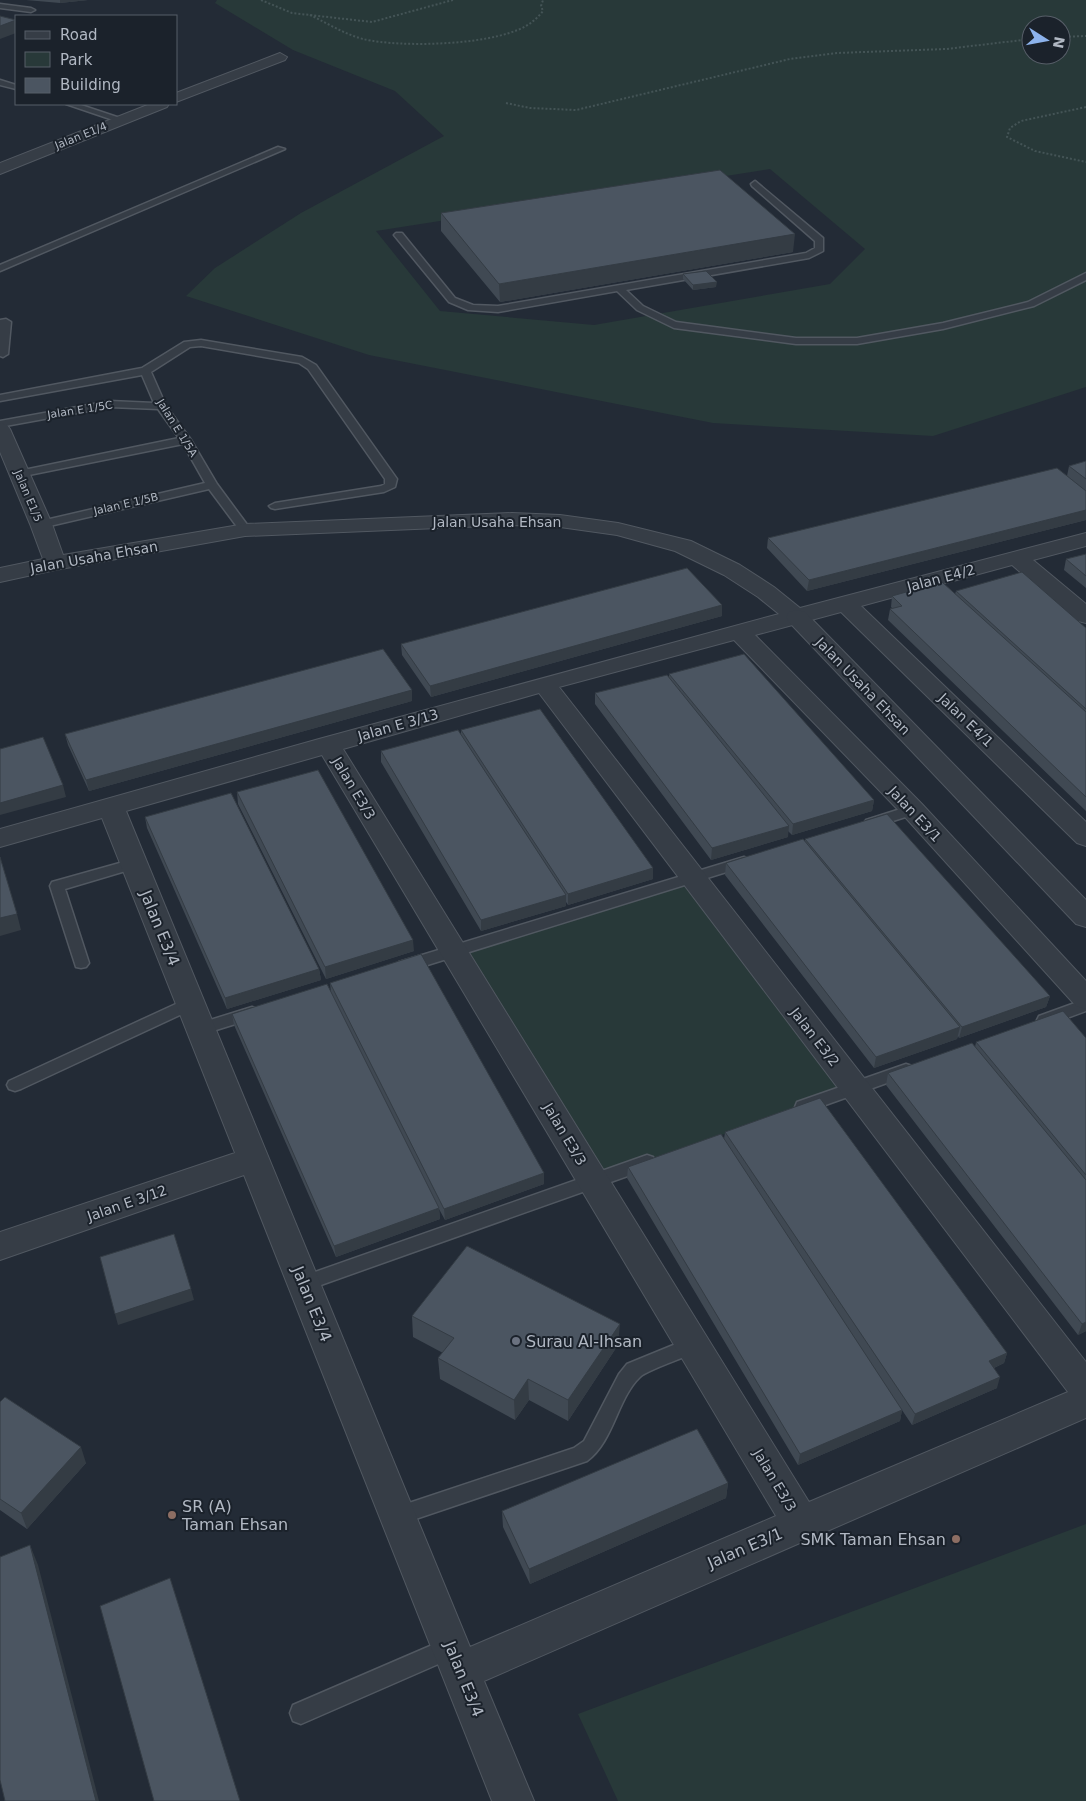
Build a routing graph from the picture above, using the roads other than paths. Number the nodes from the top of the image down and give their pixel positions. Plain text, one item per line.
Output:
1 (0, 6) edge
2 (31, 10) dead end
3 (280, 57) dead end
4 (0, 82) edge
5 (15, 87) edge
6 (178, 97) edge
7 (73, 105) edge
8 (160, 105) edge
9 (122, 120) junction
10 (281, 149) dead end
11 (0, 169) edge
12 (755, 184) dead end
13 (399, 235) dead end
14 (0, 268) edge
15 (1086, 276) edge
16 (619, 288) junction
17 (0, 323) edge
18 (2, 354) dead end
19 (145, 371) junction
20 (0, 398) edge
21 (161, 406) junction
22 (0, 424) edge
23 (0, 429) edge
24 (186, 440) junction
25 (19, 474) junction
26 (212, 485) junction
27 (275, 506) dead end
28 (40, 524) junction
29 (245, 530) junction
30 (1086, 539) edge
31 (1017, 558) junction
32 (55, 562) junction
33 (0, 574) edge
34 (845, 603) junction
35 (1086, 616) edge
36 (797, 617) junction
37 (740, 633) junction
38 (544, 684) junction
39 (328, 744) junction
40 (111, 807) junction
41 (913, 810) junction
42 (858, 827) edge
43 (1086, 837) edge
44 (0, 838) edge
45 (757, 858) edge
46 (134, 864) junction
47 (693, 878) junction
48 (1086, 917) edge
49 (454, 951) junction
50 (81, 963) dead end
51 (388, 971) edge
52 (1086, 999) edge
53 (1086, 1005) edge
54 (266, 1008) edge
55 (196, 1016) junction
56 (1030, 1025) edge
57 (919, 1065) edge
58 (16, 1085) dead end
59 (854, 1088) junction
60 (789, 1112) edge
61 (658, 1158) edge
62 (254, 1159) junction
63 (593, 1181) junction
64 (0, 1246) edge
65 (304, 1284) junction
66 (693, 1345) junction
67 (1086, 1389) edge
68 (1086, 1401) edge
69 (398, 1516) junction
70 (801, 1524) junction
71 (456, 1660) junction
72 (301, 1713) dead end
73 (513, 1801) edge

1 - 2 lane
3 - 6 street
4 - 5 lane
7 - 9 lane
8 - 9 street, Jalan E1/4
9 - 11 street, Jalan E1/4
10 - 14 lane
12 - 16 lane
13 - 16 lane
15 - 16 lane
17 - 18 lane
19 - 20 lane
19 - 21 lane, Jalan E 1/5A
19 - 27 lane
21 - 22 lane, Jalan E 1/5C
21 - 24 lane, Jalan E 1/5A
23 - 25 street, Jalan E1/5
24 - 25 lane
24 - 26 lane, Jalan E 1/5A
25 - 28 street, Jalan E1/5
26 - 28 lane, Jalan E 1/5B
26 - 29 lane, Jalan E 1/5A
28 - 32 street, Jalan E1/5
29 - 32 street, Jalan Usaha Ehsan
29 - 36 street, Jalan Usaha Ehsan
30 - 31 street, Jalan E4/2
31 - 34 street, Jalan E4/2
31 - 35 street
32 - 33 street, Jalan Usaha Ehsan
34 - 36 street, Jalan E4/2
34 - 43 street, Jalan E4/1
36 - 37 street, Jalan E 3/13
36 - 48 street, Jalan Usaha Ehsan
37 - 38 street, Jalan E 3/13
37 - 41 street, Jalan E3/1
38 - 39 street, Jalan E 3/13
38 - 47 street, Jalan E3/2
39 - 40 street, Jalan E 3/13
39 - 49 street, Jalan E3/3
40 - 44 street, Jalan E 3/13
40 - 46 street, Jalan E3/4
41 - 42 lane
41 - 52 street, Jalan E3/1
45 - 47 lane
46 - 50 lane
46 - 55 street, Jalan E3/4
47 - 49 lane
47 - 59 street, Jalan E3/2
49 - 51 lane
49 - 63 street, Jalan E3/3
53 - 56 lane
54 - 55 lane
55 - 58 lane
55 - 62 street, Jalan E3/4
57 - 59 lane
59 - 60 lane
59 - 67 street, Jalan E3/2
61 - 63 lane
62 - 64 street, Jalan E 3/12
62 - 65 street, Jalan E3/4
63 - 65 lane
63 - 66 street, Jalan E3/3
65 - 69 street, Jalan E3/4
66 - 69 lane
66 - 70 street, Jalan E3/3
68 - 70 street, Jalan E3/1
69 - 71 street, Jalan E3/4
70 - 71 street, Jalan E3/1
71 - 72 lane
71 - 73 street, Jalan E3/4

